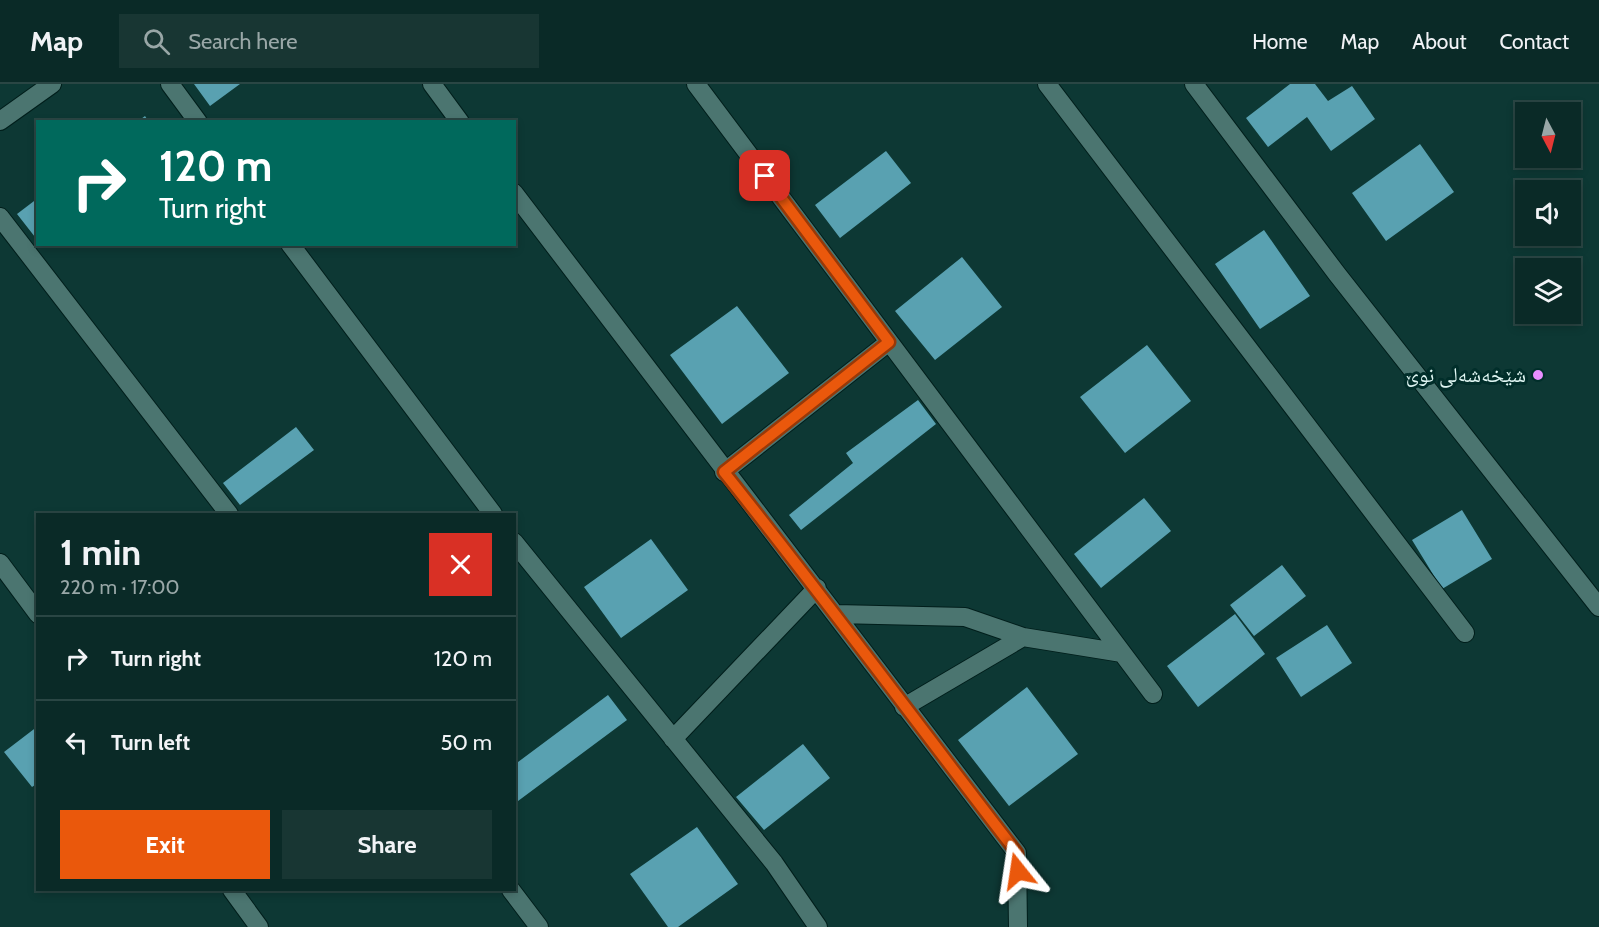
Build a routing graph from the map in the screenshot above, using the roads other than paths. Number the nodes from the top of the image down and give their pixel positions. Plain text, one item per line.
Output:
1 (52, 84) edge
2 (170, 84) edge
3 (432, 84) edge
4 (696, 84) edge
5 (1047, 84) edge
6 (1194, 84) edge
7 (197, 120) edge
8 (459, 120) edge
9 (0, 121) edge
10 (516, 196) edge
11 (0, 217) edge
12 (292, 246) edge
13 (889, 342) junction
14 (724, 472) junction
15 (228, 513) edge
16 (492, 513) edge
17 (516, 544) edge
18 (0, 563) edge
19 (817, 588) junction
20 (1599, 607) edge
21 (36, 611) edge
22 (836, 614) junction
23 (1465, 633) dead end
24 (1023, 637) junction
25 (1122, 653) junction
26 (1153, 694) dead end
27 (904, 706) junction
28 (673, 739) junction
29 (233, 891) edge
30 (512, 891) edge
31 (259, 927) edge
32 (539, 927) edge
33 (818, 927) edge
34 (1018, 927) edge

1 - 9 street
2 - 7 street
3 - 8 street
4 - 13 street
5 - 23 street
6 - 20 street
10 - 14 street
11 - 15 street
12 - 16 street
13 - 14 street
13 - 25 street
14 - 19 street
17 - 28 street
18 - 21 street
19 - 22 street
19 - 28 street
22 - 24 street
22 - 27 street
24 - 25 street
24 - 27 street
25 - 26 street
27 - 34 street
28 - 33 street
29 - 31 street
30 - 32 street

